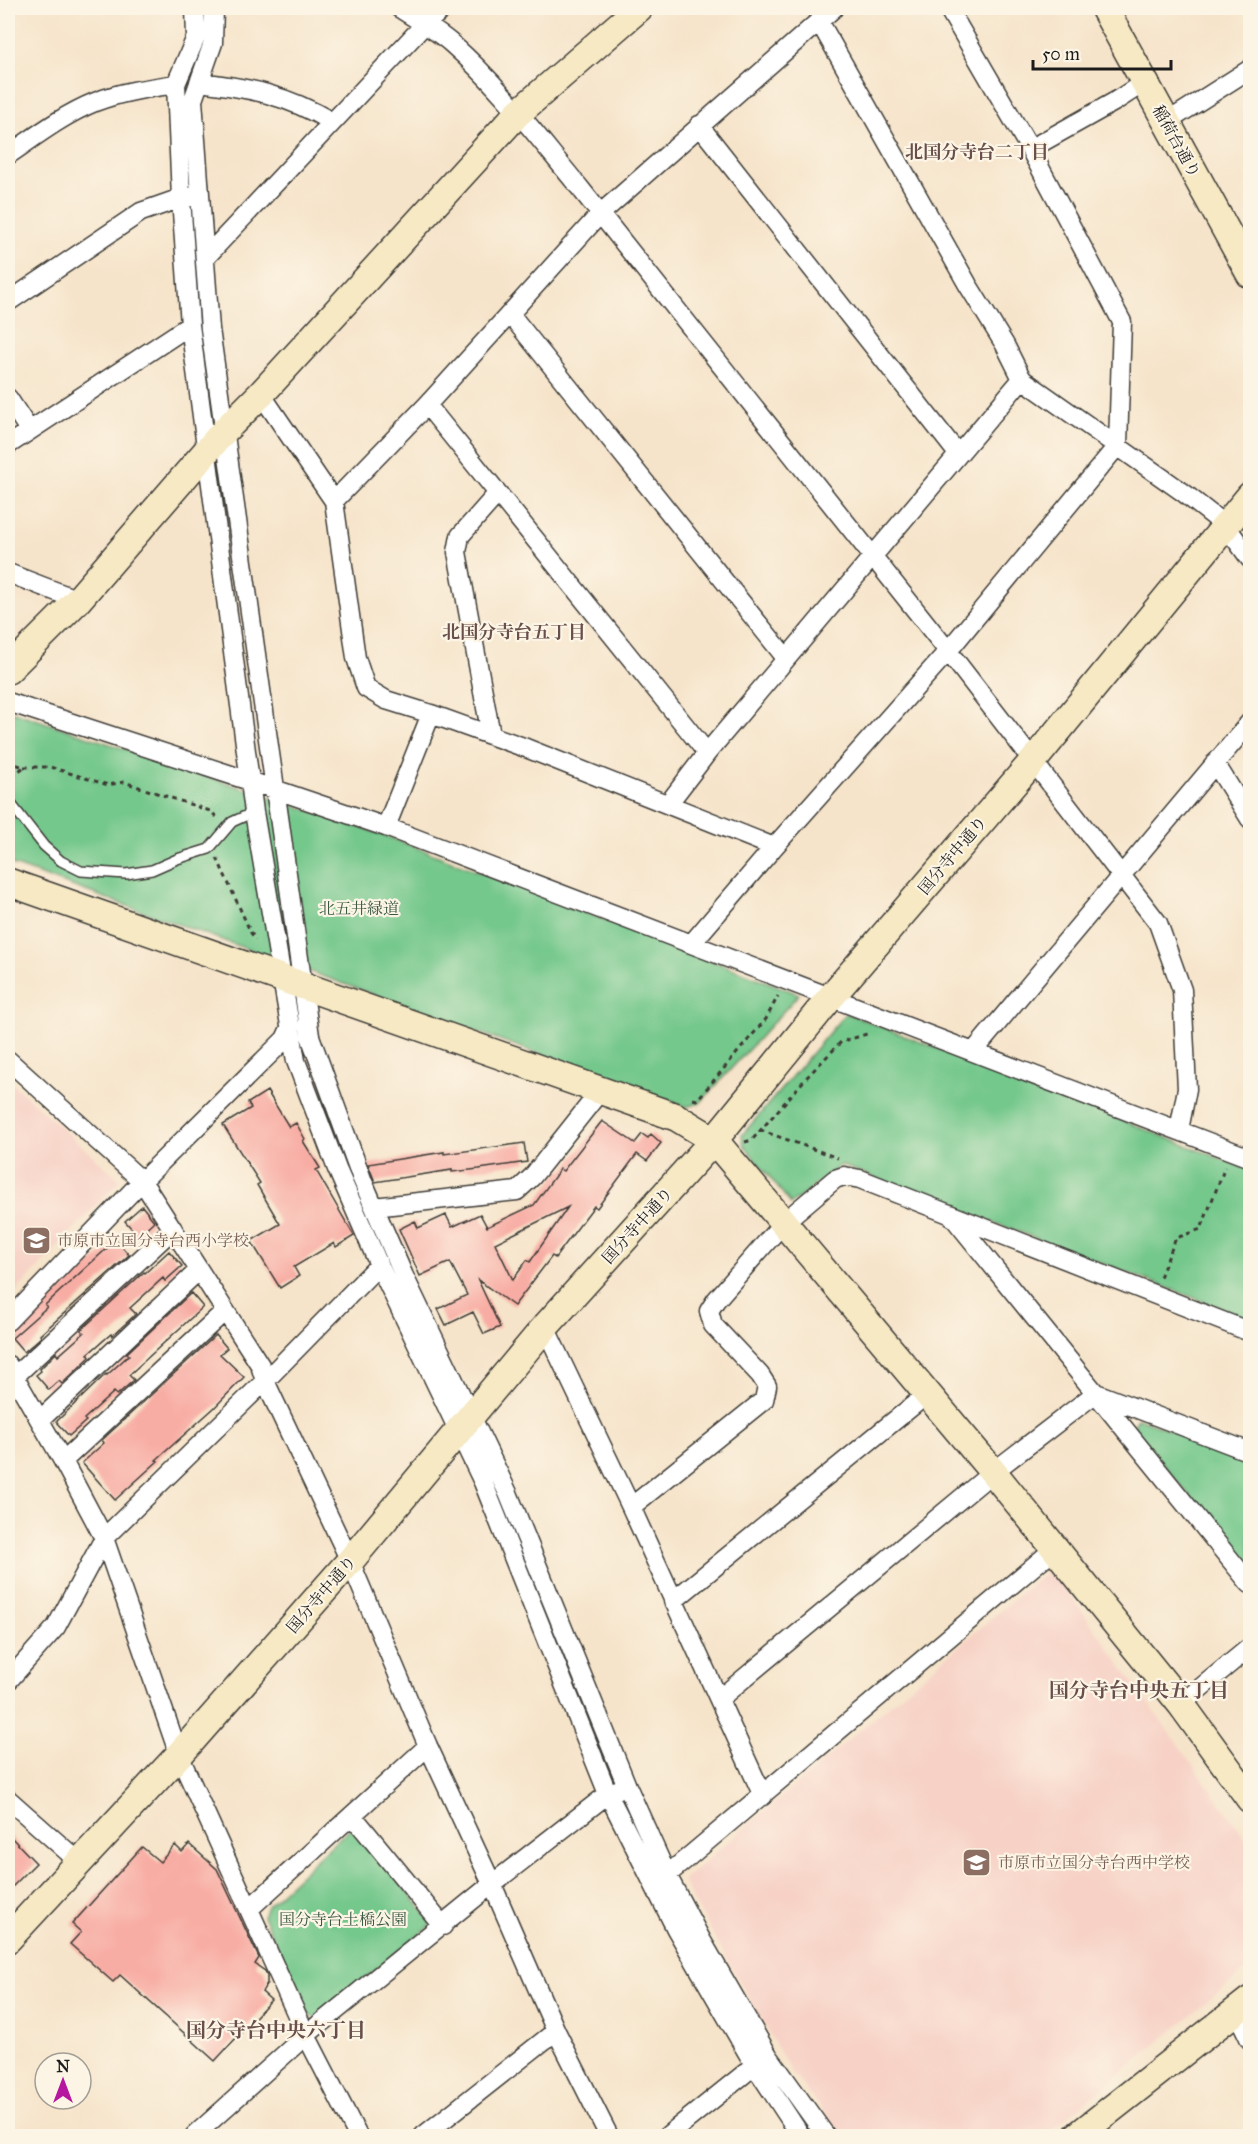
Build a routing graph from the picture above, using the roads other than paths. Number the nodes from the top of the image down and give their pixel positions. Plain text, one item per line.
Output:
1 (195, 8) edge
2 (214, 8) edge
3 (399, 8) edge
4 (444, 8) edge
5 (639, 8) edge
6 (834, 8) edge
7 (948, 8) edge
8 (1104, 8) edge
9 (819, 21) junction
10 (424, 25) junction
11 (1251, 69) edge
12 (199, 82) junction
13 (1145, 82) junction
14 (176, 84) junction
15 (518, 113) junction
16 (332, 122) junction
17 (1167, 122) junction
18 (699, 125) junction
19 (1030, 149) junction
20 (8, 155) edge
21 (201, 195) junction
22 (181, 198) junction
23 (600, 214) junction
24 (205, 258) junction
25 (1251, 274) edge
26 (8, 302) edge
27 (510, 314) junction
28 (190, 325) junction
29 (1022, 379) junction
30 (261, 394) junction
31 (8, 398) edge
32 (427, 405) junction
33 (29, 430) junction
34 (224, 431) junction
35 (8, 445) edge
36 (1118, 445) junction
37 (205, 454) junction
38 (958, 454) junction
39 (498, 493) junction
40 (1251, 496) edge
41 (334, 501) junction
42 (1226, 526) junction
43 (872, 555) junction
44 (1251, 559) edge
45 (8, 573) edge
46 (78, 600) junction
47 (948, 651) junction
48 (786, 658) junction
49 (8, 670) edge
50 (8, 702) edge
51 (431, 714) junction
52 (1251, 722) edge
53 (491, 735) junction
54 (707, 753) junction
55 (1034, 760) junction
56 (1215, 763) junction
57 (250, 782) junction
58 (274, 789) junction
59 (8, 800) edge
60 (668, 804) junction
61 (254, 812) junction
62 (1251, 819) edge
63 (386, 827) junction
64 (774, 847) junction
65 (1123, 876) junction
66 (8, 882) edge
67 (692, 943) junction
68 (292, 982) junction
69 (831, 998) junction
70 (291, 1026) junction
71 (974, 1051) junction
72 (8, 1060) edge
73 (601, 1090) junction
74 (1179, 1130) junction
75 (714, 1140) junction
76 (1251, 1158) edge
77 (142, 1181) junction
78 (374, 1207) junction
79 (952, 1215) junction
80 (784, 1222) junction
81 (173, 1229) junction
82 (379, 1265) junction
83 (199, 1270) junction
84 (225, 1311) junction
85 (8, 1321) edge
86 (545, 1327) junction
87 (1251, 1332) edge
88 (11, 1371) edge
89 (265, 1381) junction
90 (1096, 1393) junction
91 (926, 1395) junction
92 (40, 1420) junction
93 (465, 1423) junction
94 (1251, 1452) edge
95 (63, 1461) junction
96 (993, 1472) junction
97 (631, 1507) junction
98 (104, 1538) junction
99 (1054, 1549) junction
100 (350, 1561) junction
101 (1251, 1584) edge
102 (673, 1601) junction
103 (1251, 1647) edge
104 (8, 1681) edge
105 (719, 1699) junction
106 (1181, 1704) junction
107 (428, 1746) junction
108 (179, 1755) junction
109 (627, 1786) junction
110 (608, 1794) junction
111 (763, 1796) junction
112 (8, 1799) edge
113 (1251, 1799) edge
114 (352, 1815) junction
115 (78, 1861) junction
116 (667, 1875) junction
117 (492, 1884) junction
118 (249, 1909) junction
119 (442, 1926) junction
120 (8, 1939) edge
121 (1244, 2005) edge
122 (556, 2031) junction
123 (306, 2035) junction
124 (1251, 2040) edge
125 (761, 2061) junction
126 (194, 2136) edge
127 (358, 2136) edge
128 (423, 2136) edge
129 (609, 2136) edge
130 (667, 2136) edge
131 (801, 2136) edge
132 (826, 2136) edge
133 (1077, 2136) edge

1 - 14 street
2 - 12 street
3 - 10 street
4 - 10 street
5 - 15 street
6 - 9 street
7 - 19 street
8 - 13 street, 稲荷台通り
9 - 18 street
9 - 29 street
10 - 15 street
10 - 16 street
11 - 17 street
12 - 16 street
12 - 21 street
13 - 17 street, 稲荷台通り
13 - 19 street
14 - 20 street
14 - 22 street
15 - 23 street
15 - 30 street
16 - 24 street
17 - 25 street, 稲荷台通り
18 - 23 street
18 - 38 street
19 - 36 street
21 - 22 street
21 - 24 street
22 - 26 street
22 - 28 street
23 - 27 street
23 - 43 street
24 - 34 street
27 - 32 street
27 - 48 street
28 - 33 street
28 - 37 street
29 - 36 street
29 - 38 street
30 - 34 street
30 - 41 street
31 - 33 street
32 - 39 street
32 - 41 street
33 - 35 street
34 - 37 street
34 - 58 street
36 - 42 street
36 - 47 street
37 - 46 street
37 - 57 street
38 - 43 street
39 - 53 street
39 - 54 street
40 - 42 street, 国分寺中通り
41 - 51 street
42 - 44 street
42 - 55 street, 国分寺中通り
43 - 47 street
43 - 48 street
45 - 46 street
46 - 49 street
47 - 55 street
47 - 64 street
48 - 54 street
50 - 57 street
51 - 53 street
51 - 63 street
52 - 56 street
53 - 60 street
54 - 60 street
55 - 65 street
55 - 69 street, 国分寺中通り
56 - 62 street
56 - 65 street
57 - 58 street
57 - 61 street
58 - 63 street
58 - 68 street
59 - 61 lane
60 - 64 street
61 - 68 street
63 - 67 street
64 - 67 street
65 - 71 street
65 - 74 street
66 - 68 street
67 - 69 street
68 - 70 street
68 - 73 street
68 - 78 street
69 - 71 street
69 - 75 street, 国分寺中通り
70 - 77 street
70 - 82 street
71 - 74 street
72 - 77 street
73 - 75 street
73 - 78 street
74 - 76 street
75 - 80 street
75 - 86 street, 国分寺中通り
77 - 81 street
77 - 85 street
78 - 93 street
79 - 80 street
79 - 87 street
79 - 90 street
80 - 91 street
80 - 97 street
81 - 83 street
81 - 88 street
82 - 89 street
82 - 93 street
83 - 84 street
83 - 92 street
84 - 89 street
84 - 95 street
86 - 93 street, 国分寺中通り
86 - 97 street
88 - 92 street
89 - 98 street
89 - 100 street
90 - 94 street
90 - 96 street
90 - 101 street
91 - 96 street
91 - 102 street
92 - 95 street
93 - 100 street, 国分寺中通り
93 - 109 street
93 - 110 street
95 - 98 street
96 - 99 street
96 - 105 street
97 - 102 street
98 - 104 street
98 - 108 street
99 - 106 street
99 - 111 street
100 - 107 street
100 - 108 street, 国分寺中通り
102 - 105 street
103 - 106 street
105 - 111 street
106 - 113 street
107 - 114 street
107 - 117 street
108 - 115 street, 国分寺中通り
108 - 118 street
109 - 110 street
109 - 116 street
110 - 117 street
110 - 125 street
111 - 116 street
112 - 115 street
114 - 118 street
114 - 119 street
115 - 120 street, 国分寺中通り
116 - 125 street
117 - 119 street
117 - 122 street
118 - 123 street
119 - 123 street
121 - 124 street
121 - 133 street
122 - 128 street
122 - 129 street
123 - 126 street
123 - 127 street
125 - 130 street
125 - 131 street
125 - 132 street

